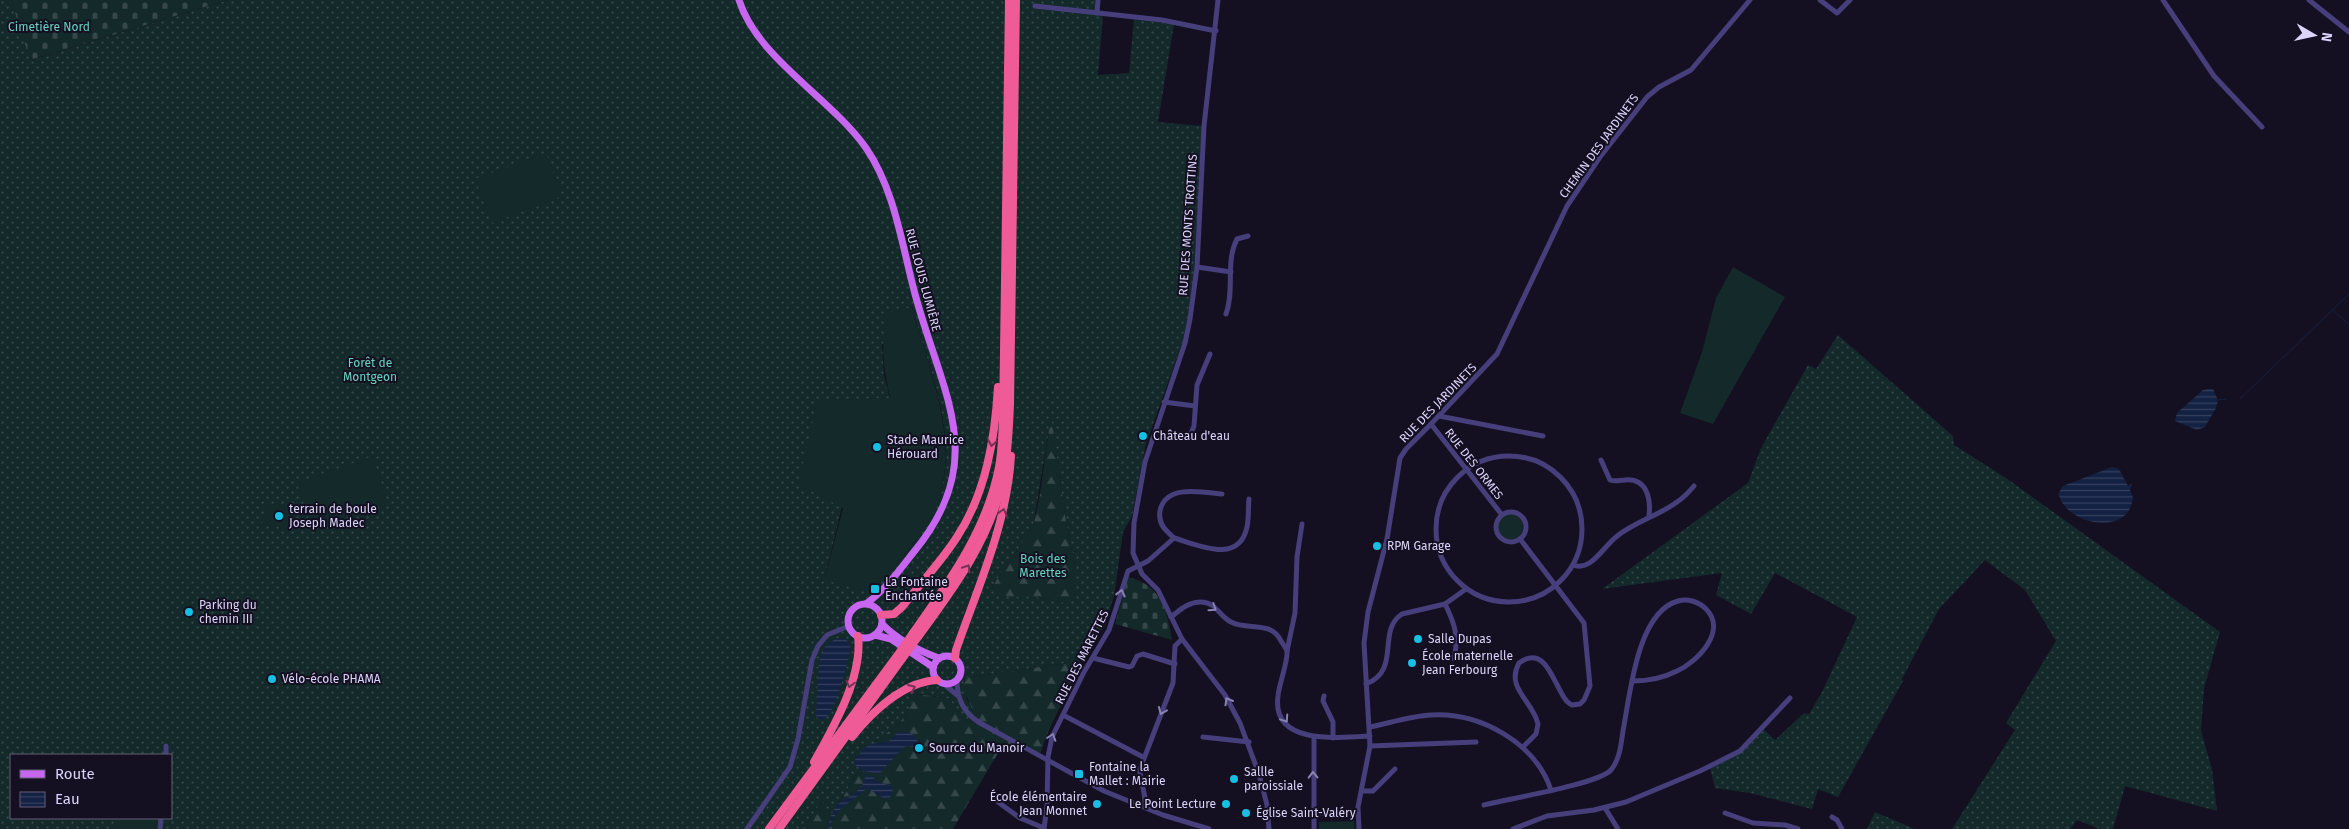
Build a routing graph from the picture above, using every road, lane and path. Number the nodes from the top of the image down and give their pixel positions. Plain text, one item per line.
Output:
1 (739, 0) edge
2 (1009, 0) edge
3 (1016, 0) edge
4 (1098, 0) edge
5 (1218, 0) edge
6 (1750, 0) edge
7 (1820, 0) edge
8 (1850, 0) edge
9 (2163, 0) edge
10 (2309, 0) edge
11 (1035, 6) dead end
12 (1097, 13) junction
13 (1216, 31) junction
14 (2349, 32) edge
15 (2262, 127) dead end
16 (1248, 236) dead end
17 (1197, 267) junction
18 (1231, 272) junction
19 (1004, 290) junction
20 (1226, 314) dead end
21 (1011, 342) junction
22 (1210, 354) dead end
23 (1490, 363) joint
24 (1164, 402) junction
25 (1195, 406) junction
26 (1439, 416) junction
27 (1431, 424) junction
28 (1190, 436) dead end
29 (1543, 436) dead end
30 (1601, 460) dead end
31 (1465, 470) junction
32 (1694, 486) dead end
33 (1222, 494) dead end
34 (1249, 499) dead end
35 (1502, 515) junction
36 (1650, 516) junction
37 (1302, 524) dead end
38 (1174, 538) junction
39 (1520, 539) junction
40 (1138, 565) junction
41 (1573, 565) junction
42 (1556, 586) junction
43 (1466, 589) junction
44 (880, 594) junction
45 (867, 603) junction
46 (1446, 604) junction
47 (880, 612) junction
48 (1171, 617) junction
49 (882, 624) junction
50 (848, 626) junction
51 (1291, 629) junction
52 (1278, 634) junction
53 (875, 635) junction
54 (916, 635) junction
55 (858, 636) junction
56 (1182, 639) junction
57 (1287, 651) junction
58 (899, 658) junction
59 (939, 658) junction
60 (955, 658) junction
61 (1092, 658) junction
62 (1454, 659) dead end
63 (1175, 664) junction
64 (933, 667) junction
65 (957, 680) junction
66 (1633, 681) junction
67 (941, 682) junction
68 (1366, 684) junction
69 (1324, 696) dead end
70 (959, 698) junction
71 (1790, 698) dead end
72 (1063, 715) junction
73 (1370, 727) junction
74 (1370, 736) junction
75 (1203, 737) dead end
76 (1314, 737) junction
77 (1333, 738) junction
78 (1249, 742) junction
79 (1476, 742) dead end
80 (166, 746) dead end
81 (1370, 746) junction
82 (1523, 747) junction
83 (166, 754) edge
84 (1143, 757) junction
85 (1048, 761) junction
86 (1395, 768) dead end
87 (808, 788) junction
88 (1550, 790) junction
89 (1362, 791) junction
90 (795, 795) junction
91 (998, 802) dead end
92 (1484, 804) dead end
93 (1144, 807) junction
94 (1605, 808) junction
95 (1357, 812) junction
96 (1314, 813) junction
97 (1725, 813) dead end
98 (1832, 817) dead end
99 (1190, 826) edge
100 (747, 829) edge
101 (768, 829) edge
102 (779, 829) edge
103 (1044, 829) edge
104 (1210, 829) edge
105 (1268, 829) edge
106 (1314, 829) edge
107 (1358, 829) edge
108 (1512, 829) edge
109 (1618, 829) edge
110 (1798, 829) edge
111 (1842, 829) edge

1 - 44 main road, RUE LOUIS LUMIÈRE
2 - 19 highway
3 - 21 highway
4 - 12 street
5 - 13 street, RUE DES MONTS TROTTINS
6 - 23 street, CHEMIN DES JARDINETS
7 - 8 street
9 - 15 street
10 - 14 street
11 - 12 street
12 - 13 street
13 - 17 street, RUE DES MONTS TROTTINS
16 - 18 street
17 - 18 street
17 - 24 street, RUE DES MONTS TROTTINS
18 - 20 street
19 -> 47 highway
19 - 54 highway
54 -> 21 highway
60 -> 21 highway
22 - 25 street
23 - 26 street, RUE DES JARDINETS
24 - 25 street
24 - 40 street, RUE DES MONTS TROTTINS
25 - 28 street
26 - 27 street, RUE DES JARDINETS
26 - 29 street
27 - 31 street, RUE DES ORMES
27 - 68 street, RUE DES JARDINETS
30 - 36 street
31 - 35 street, RUE DES ORMES
31 - 41 street
31 - 43 street
32 - 36 street
33 - 38 street
34 - 38 street
35 - 39 street, RUE DES ORMES
35 - 39 street, RUE DES ORMES
36 - 41 street
37 - 51 street
38 - 40 street
39 - 42 street
40 - 48 street, RUE DES MONTS TROTTINS
61 -> 40 street, RUE DES MARETTES
41 - 42 street
42 - 43 street
42 - 82 street
43 - 46 street
44 - 45 main road
44 - 47 main road
45 - 47 main road
45 - 50 main road
46 - 62 street
46 - 68 street
47 - 49 main road
48 -> 52 street
48 - 56 street, RUE DES MONTS TROTTINS
49 - 53 main road
49 - 59 main road
50 - 55 main road
50 - 100 street
51 - 52 street
51 - 57 street
52 - 57 street
53 - 55 main road
53 - 64 main road
54 - 58 highway, bridge
55 -> 90 highway
56 - 63 street
78 -> 56 street, RUE DES MONTS TROTTINS
57 -> 76 street
58 - 87 highway
58 - 90 highway
59 - 60 main road
59 - 64 main road
60 - 65 main road
61 - 63 street
61 - 72 street, RUE DES MARETTES
63 -> 84 street
64 - 67 main road
65 - 67 main road
65 - 70 street
66 - 66 street
66 - 88 street
67 - 70 street
87 -> 67 highway
68 - 73 street, RUE DES JARDINETS
69 - 77 street
70 - 85 street
71 - 94 street
72 - 84 street
85 -> 72 street, RUE DES MARETTES
73 - 74 street, RUE DES JARDINETS
73 - 82 street
74 - 77 street
74 - 81 street, RUE DES JARDINETS
75 - 78 street
76 - 77 street
96 -> 76 street
78 - 105 street, RUE DES MONTS TROTTINS
79 - 81 street
80 - 83 street
81 - 89 street, RUE DES JARDINETS
82 - 88 street
84 - 93 street
85 - 93 street
85 - 103 street, RUE DES MARETTES
86 - 89 street
87 - 102 highway
88 - 92 street
89 - 95 street, RUE DES JARDINETS
90 - 101 highway
91 - 103 street
93 - 99 street
94 - 108 street
94 - 109 street
95 - 96 street
95 - 107 street, RUE DES JARDINETS
96 - 106 street
97 - 110 street
98 - 111 street
99 - 104 street

